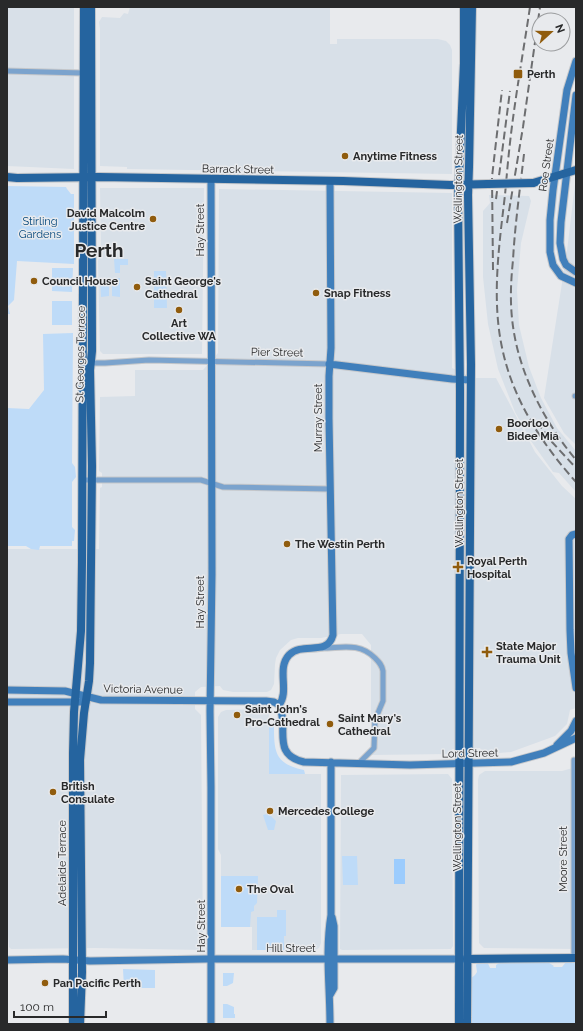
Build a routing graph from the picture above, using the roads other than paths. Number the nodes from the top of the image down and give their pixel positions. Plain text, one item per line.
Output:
1 (84, 7) edge
2 (91, 7) edge
3 (464, 7) edge
4 (472, 7) edge
5 (576, 61) edge
6 (7, 71) edge
7 (83, 73) junction
8 (576, 95) edge
9 (576, 170) edge
10 (566, 173) junction
11 (7, 177) edge
12 (555, 177) junction
13 (82, 178) junction
14 (91, 178) junction
15 (211, 180) junction
16 (330, 181) junction
17 (459, 184) junction
18 (468, 184) junction
19 (576, 272) edge
20 (576, 283) edge
21 (210, 362) junction
22 (82, 363) junction
23 (91, 363) junction
24 (330, 364) junction
25 (459, 380) junction
26 (470, 380) junction
27 (82, 480) junction
28 (92, 480) junction
29 (211, 483) junction
30 (330, 490) junction
31 (576, 534) edge
32 (320, 648) junction
33 (576, 688) edge
34 (7, 690) edge
35 (76, 698) junction
36 (86, 699) junction
37 (210, 701) junction
38 (7, 702) edge
39 (279, 705) junction
40 (576, 721) edge
41 (574, 740) edge
42 (555, 748) junction
43 (574, 760) dead end
44 (331, 762) junction
45 (359, 762) junction
46 (459, 764) junction
47 (469, 764) junction
48 (575, 958) edge
49 (212, 959) junction
50 (331, 959) junction
51 (463, 959) junction
52 (7, 960) edge
53 (73, 960) junction
54 (82, 960) junction
55 (73, 1024) edge
56 (80, 1024) edge
57 (211, 1024) edge
58 (330, 1024) edge
59 (459, 1024) edge
60 (467, 1024) edge

1 - 7 main road, St Georges Terrace
2 - 14 main road, St Georges Terrace
3 - 17 main road, Wellington Street
4 - 18 main road, Wellington Street
5 - 12 main road, Roe Street
6 - 7 street
7 - 13 main road, St Georges Terrace
8 - 10 main road, Roe Street
9 - 10 main road, Barrack Street
10 - 12 main road, Barrack Street
10 - 19 main road, Roe Street
11 - 13 main road, Barrack Street
12 - 18 main road, Barrack Street, bridge
12 - 20 main road, Roe Street
13 - 14 main road, Barrack Street
13 - 22 main road, St Georges Terrace
14 - 15 main road, Barrack Street
14 - 23 main road, St Georges Terrace
15 - 16 main road, Barrack Street
15 - 21 main road, Hay Street
16 - 17 main road, Barrack Street
16 - 24 main road, Murray Street
17 - 18 main road, Barrack Street
17 - 25 main road, Wellington Street
18 - 26 main road, Wellington Street
21 - 23 street, Pier Street
21 - 24 street, Pier Street
21 - 29 main road, Hay Street
22 - 23 street, Pier Street
22 - 27 main road, St Georges Terrace
23 - 28 main road, St Georges Terrace
24 - 25 main road, Pier Street
24 - 30 main road, Murray Street
25 - 26 main road, Pier Street
25 - 46 main road, Wellington Street
26 - 47 main road, Wellington Street
27 - 28 street
27 - 35 main road, St Georges Terrace
28 - 29 street
28 - 36 main road, St Georges Terrace
29 - 30 street
29 - 37 main road, Hay Street
30 - 32 main road, Murray Street
31 - 33 main road
32 - 39 main road
32 - 45 street
34 - 35 main road, Victoria Avenue
35 - 36 main road, Victoria Avenue
35 - 38 main road, Victoria Avenue
35 - 53 main road, Adelaide Terrace
36 - 37 main road, Victoria Avenue
36 - 54 main road, Adelaide Terrace
37 - 39 main road, Victoria Avenue
37 - 49 main road, Hay Street
39 - 44 main road
40 - 42 main road
41 - 42 main road, Lord Street
42 - 47 main road, Lord Street
43 - 48 street, Moore Street
44 - 45 main road
44 - 50 main road
45 - 46 main road, Lord Street
46 - 47 main road, Lord Street
46 - 51 main road, Wellington Street
47 - 51 main road, Wellington Street
48 - 51 main road, Hill Street
49 - 50 main road, Hill Street
49 - 54 main road, Hill Street
49 - 57 main road, Hay Street
50 - 51 main road, Hill Street
50 - 58 main road
51 - 59 main road, Wellington Street
51 - 60 main road, Wellington Street
52 - 53 main road, Hill Street
53 - 54 main road, Hill Street
53 - 55 main road, Adelaide Terrace
54 - 56 main road, Adelaide Terrace

